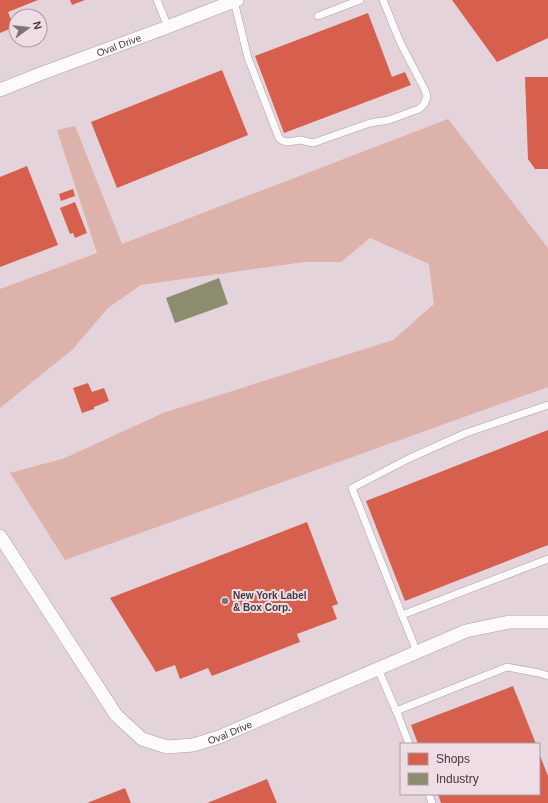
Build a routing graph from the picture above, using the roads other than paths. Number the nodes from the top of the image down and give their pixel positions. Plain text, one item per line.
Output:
1 (157, 0) edge
2 (360, 0) edge
3 (383, 0) edge
4 (236, 1) edge
5 (318, 16) dead end
6 (168, 27) junction
7 (0, 90) edge
8 (548, 405) edge
9 (0, 536) edge
10 (548, 559) edge
11 (402, 615) junction
12 (548, 622) edge
13 (417, 652) junction
14 (378, 669) junction
15 (548, 676) edge
16 (396, 711) junction
17 (409, 743) edge

1 - 6 lane
2 - 5 lane
3 - 4 lane
4 - 6 street, Oval Drive
6 - 7 street, Oval Drive
8 - 11 lane
9 - 14 street, Oval Drive
10 - 11 lane
11 - 13 lane
12 - 13 street, Oval Drive
13 - 14 street, Oval Drive
14 - 16 lane
15 - 16 lane
16 - 17 lane

